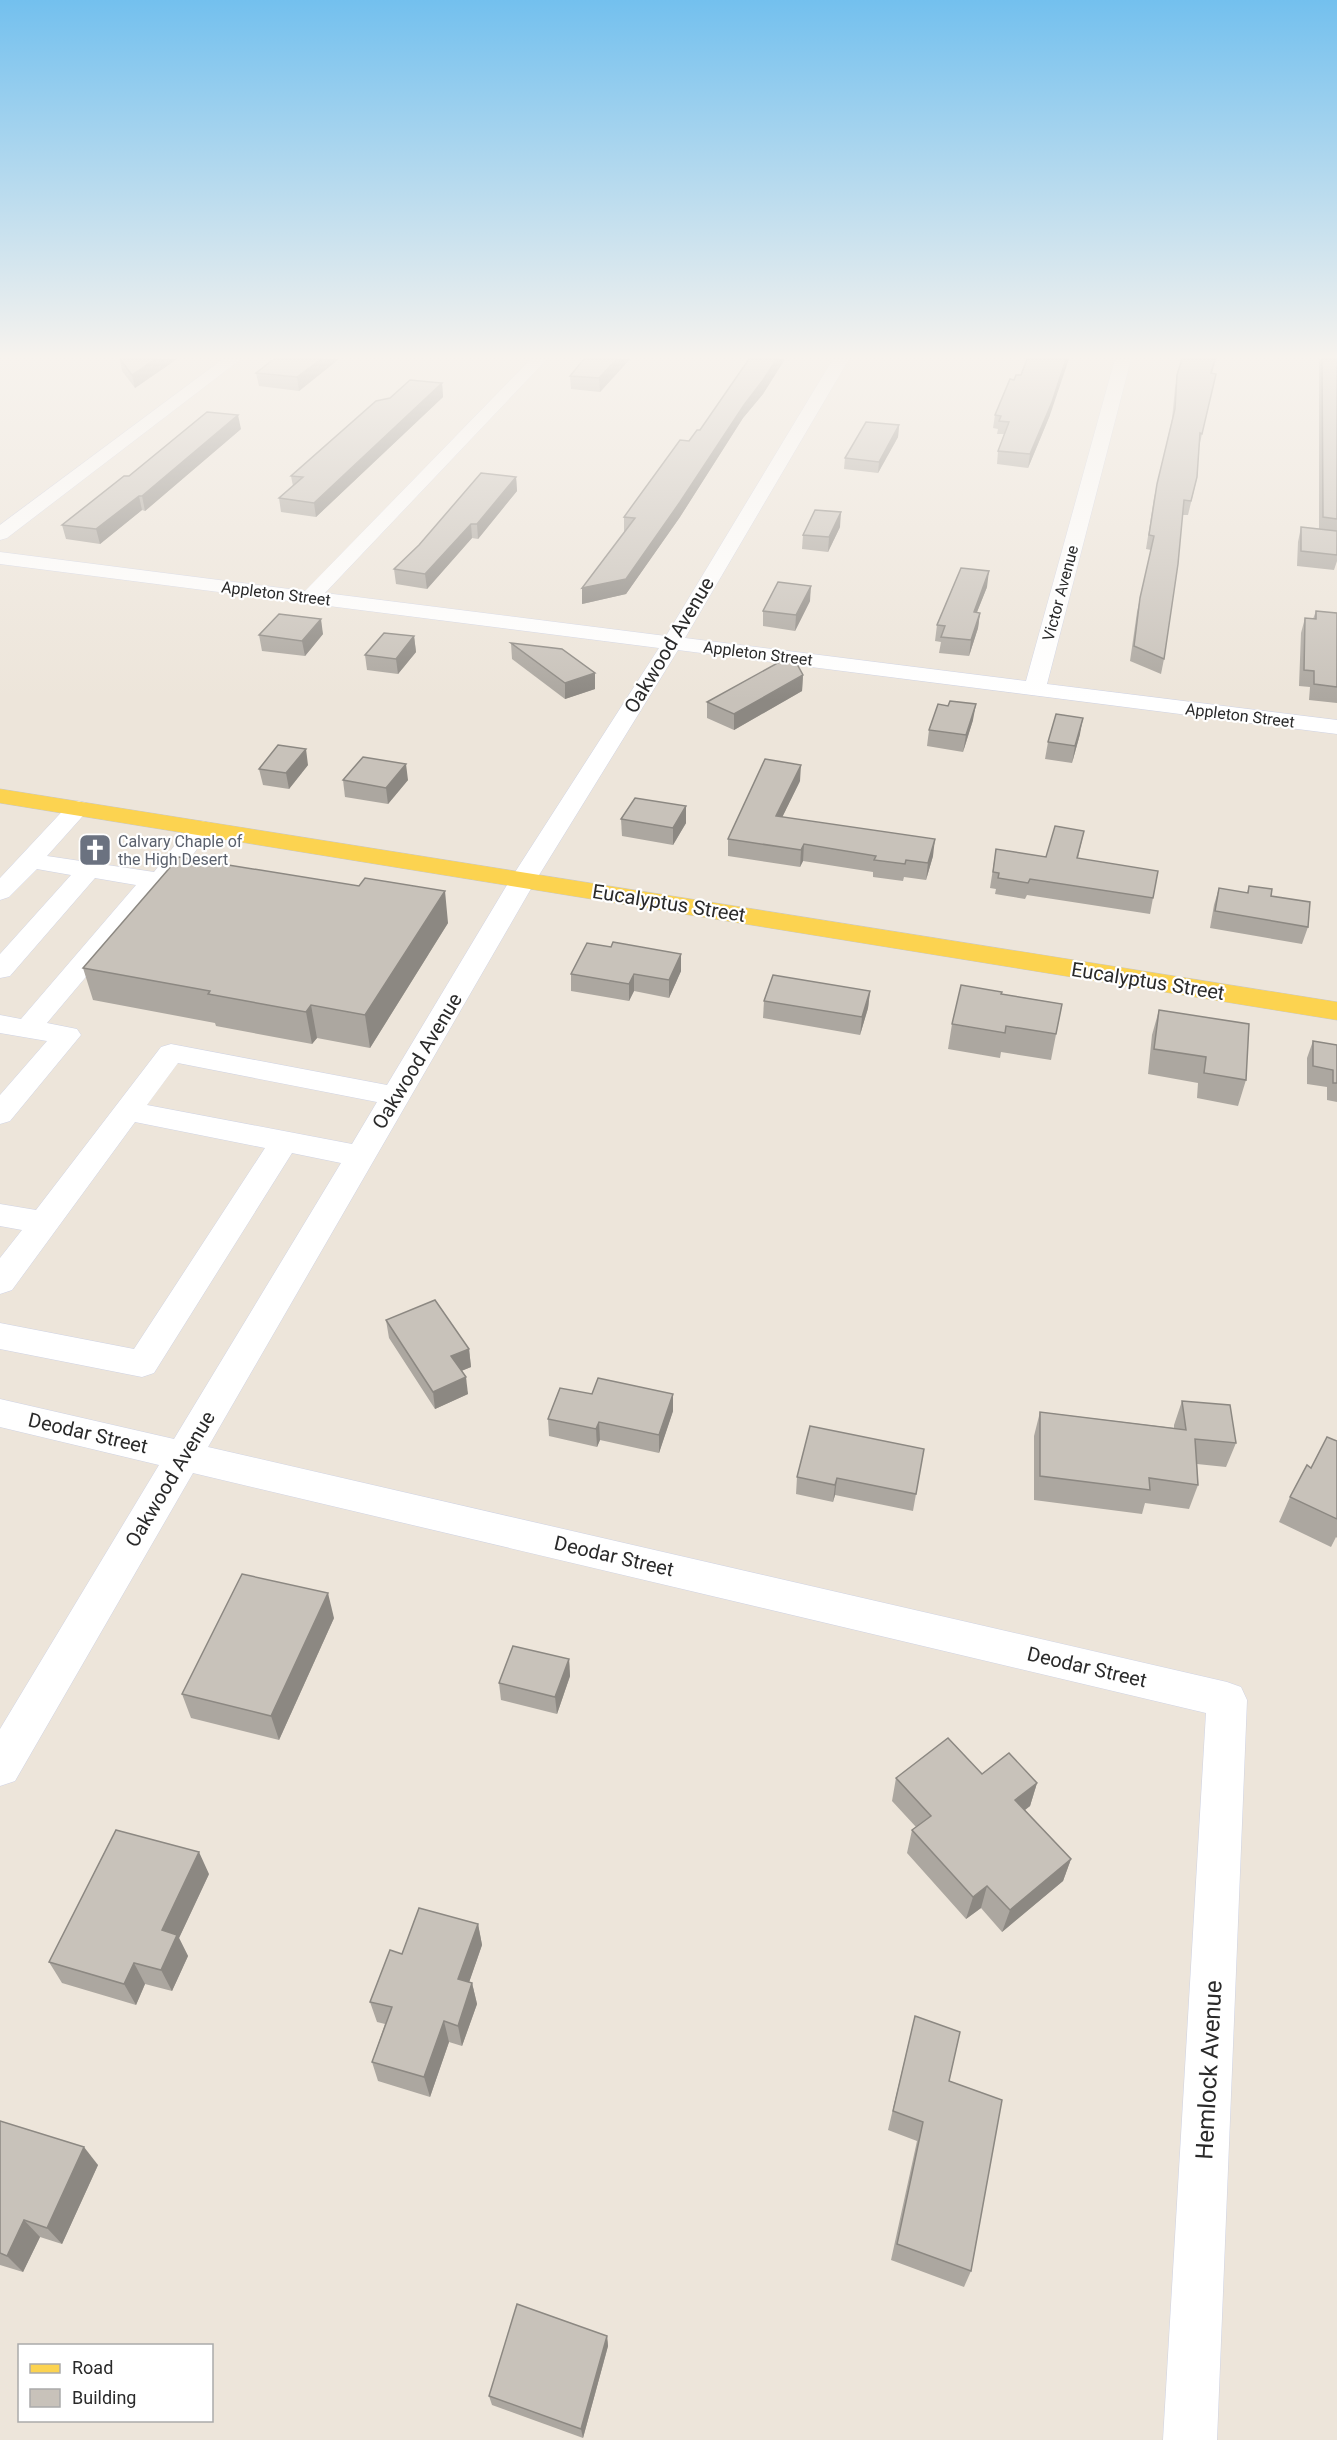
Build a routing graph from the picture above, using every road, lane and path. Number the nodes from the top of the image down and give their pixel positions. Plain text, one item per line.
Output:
1 (81, 473) edge
2 (429, 473) edge
3 (773, 473) edge
4 (1093, 473) edge
5 (0, 534) edge
6 (0, 558) edge
7 (309, 597) junction
8 (672, 642) junction
9 (1035, 689) junction
10 (1337, 727) edge
11 (0, 796) edge
12 (78, 808) junction
13 (201, 828) junction
14 (32, 860) junction
15 (88, 870) junction
16 (154, 880) junction
17 (523, 880) junction
18 (0, 892) edge
19 (0, 970) edge
20 (1337, 1011) edge
21 (14, 1026) edge
22 (12, 1083) edge
23 (396, 1096) junction
24 (127, 1111) junction
25 (0, 1114) edge
26 (284, 1142) junction
27 (360, 1156) junction
28 (0, 1215) edge
29 (44, 1222) junction
30 (0, 1282) edge
31 (0, 1336) edge
32 (0, 1413) edge
33 (184, 1456) junction
34 (1227, 1700) joint
35 (0, 1767) edge
36 (1190, 2440) edge

1 - 5 street
2 - 7 street
3 - 8 street, Oakwood Avenue
4 - 9 street, Victor Avenue
6 - 7 street, Appleton Street
7 - 8 street, Appleton Street
8 - 9 street, Appleton Street
8 - 17 street, Oakwood Avenue
9 - 10 street, Appleton Street
11 - 12 main road, Eucalyptus Street
12 - 13 main road, Eucalyptus Street
12 - 14 street
13 - 16 street
13 - 17 main road, Eucalyptus Street
14 - 15 street
14 - 18 street
15 - 16 street
15 - 19 street
16 - 21 street
17 - 20 main road, Eucalyptus Street
17 - 23 street, Oakwood Avenue
21 - 22 street
22 - 25 street
23 - 24 street
23 - 27 street, Oakwood Avenue
24 - 26 street
24 - 29 street
26 - 27 street
26 - 31 street
27 - 33 street, Oakwood Avenue
28 - 29 street
29 - 30 street
32 - 33 street, Deodar Street
33 - 34 street, Deodar Street
33 - 35 street, Oakwood Avenue
34 - 36 street, Hemlock Avenue

